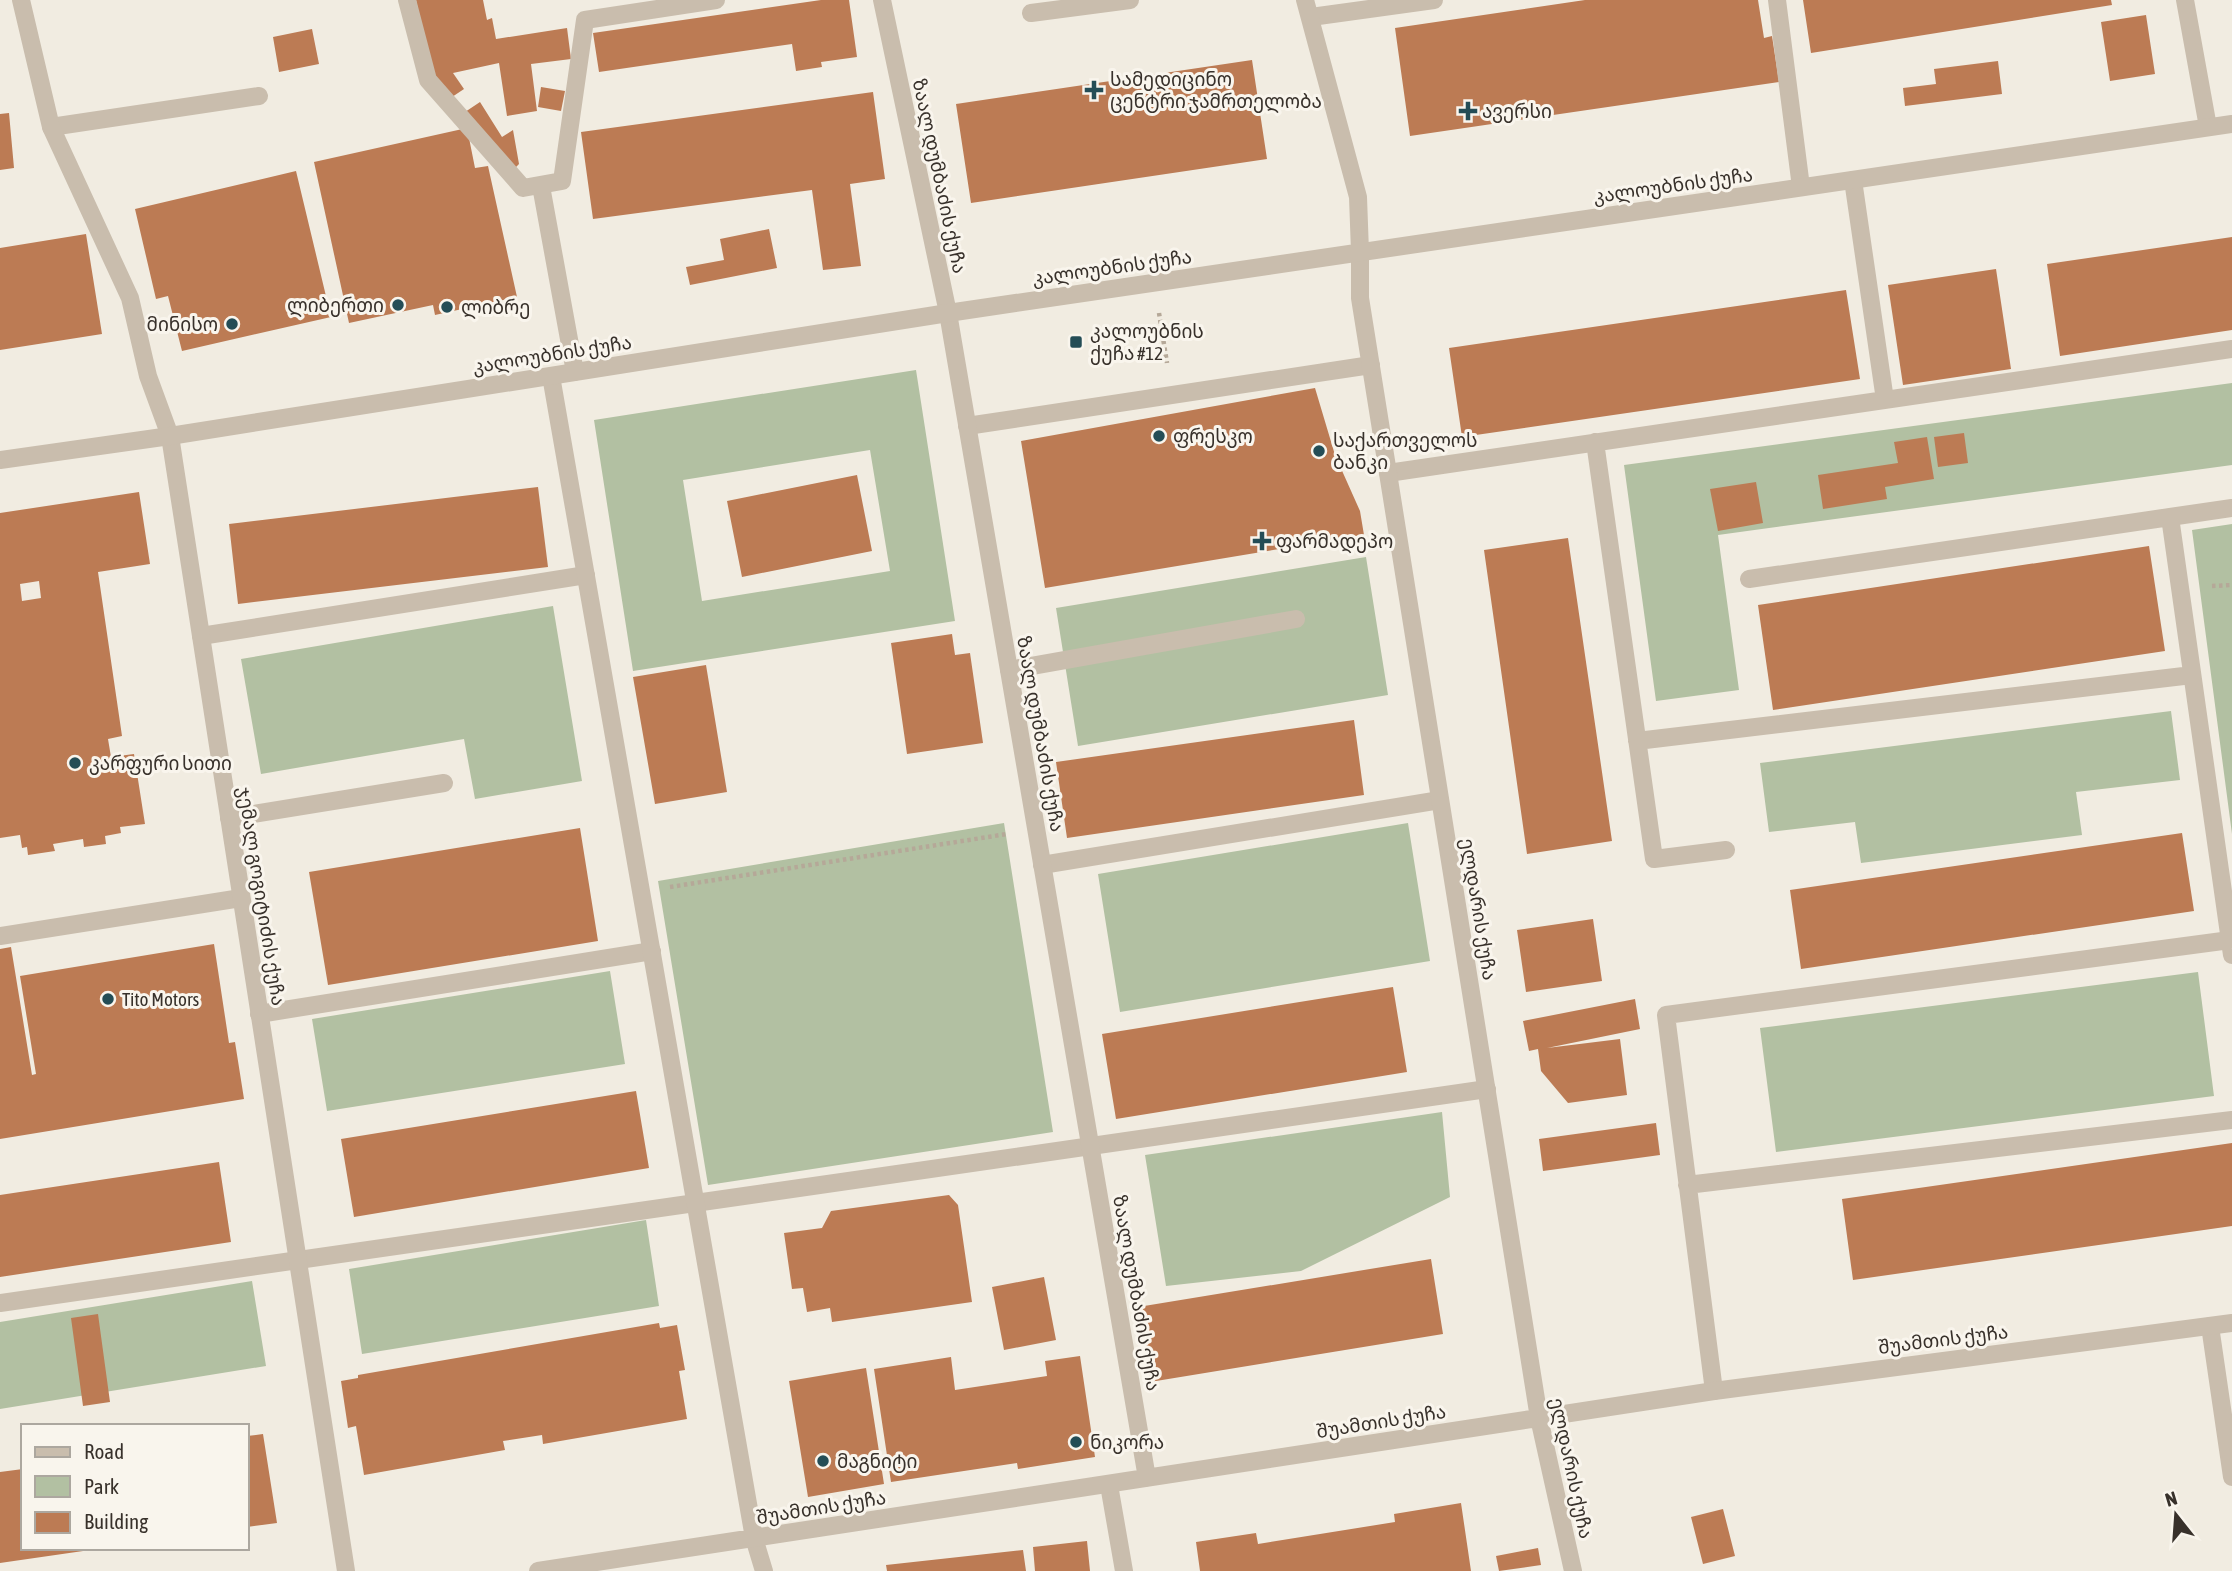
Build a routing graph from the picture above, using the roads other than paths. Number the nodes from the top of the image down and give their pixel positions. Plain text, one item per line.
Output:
1 (21, 0) edge
2 (407, 0) edge
3 (716, 0) edge
4 (882, 0) edge
5 (1130, 0) edge
6 (1434, 0) edge
7 (1777, 0) edge
8 (2185, 0) edge
9 (1308, 8) edge
10 (1031, 13) dead end
11 (259, 96) dead end
12 (2232, 124) edge
13 (51, 127) junction
14 (2208, 127) junction
15 (1853, 180) junction
16 (541, 186) junction
17 (1801, 187) junction
18 (1360, 252) junction
19 (948, 313) junction
20 (2232, 349) edge
21 (1371, 365) junction
22 (576, 372) junction
23 (551, 376) junction
24 (1885, 400) junction
25 (967, 426) junction
26 (170, 436) junction
27 (1595, 443) junction
28 (0, 460) edge
29 (1388, 473) junction
30 (2232, 508) edge
31 (2170, 517) junction
32 (586, 575) junction
33 (1749, 579) dead end
34 (1296, 619) dead end
35 (201, 636) junction
36 (1009, 670) junction
37 (2192, 676) junction
38 (1637, 741) junction
39 (444, 783) dead end
40 (1440, 800) junction
41 (229, 818) junction
42 (1726, 850) dead end
43 (1042, 865) junction
44 (242, 898) junction
45 (0, 936) edge
46 (2231, 948) edge
47 (652, 951) junction
48 (259, 1014) junction
49 (1486, 1089) junction
50 (2232, 1120) edge
51 (1090, 1147) junction
52 (1687, 1185) junction
53 (696, 1203) junction
54 (298, 1261) junction
55 (0, 1303) edge
56 (2232, 1323) edge
57 (2210, 1326) junction
58 (1714, 1391) junction
59 (1539, 1418) junction
60 (2232, 1477) edge
61 (1147, 1478) junction
62 (1109, 1485) junction
63 (754, 1538) junction
64 (346, 1571) edge
65 (538, 1571) edge
66 (764, 1571) edge
67 (1124, 1571) edge
68 (1573, 1571) edge

1 - 13 street, ჯემალ გოგიტიძის ქუჩა
2 - 16 street
3 - 16 street
4 - 19 street, ზაალ დუმბაძის ქუჩა
5 - 10 street
6 - 9 street
7 - 17 street
8 - 14 street
9 - 18 street, ელდარის ქუჩა
11 - 13 street
12 - 14 street, კალოუბნის ქუჩა
13 - 26 street, ჯემალ გოგიტიძის ქუჩა
14 - 15 street, კალოუბნის ქუჩა
15 - 17 street, კალოუბნის ქუჩა
15 - 24 street
16 - 22 street
17 - 18 street, კალოუბნის ქუჩა
18 - 19 street, კალოუბნის ქუჩა
18 - 21 street, ელდარის ქუჩა
19 - 22 street, კალოუბნის ქუჩა
19 - 25 street, ზაალ დუმბაძის ქუჩა
20 - 24 street
21 - 25 street
21 - 29 street, ელდარის ქუჩა
22 - 23 street, კალოუბნის ქუჩა
23 - 26 street, კალოუბნის ქუჩა
23 - 32 street
24 - 27 street
25 - 36 street, ზაალ დუმბაძის ქუჩა
26 - 28 street, კალოუბნის ქუჩა
26 - 35 street, ჯემალ გოგიტიძის ქუჩა
27 - 29 street
27 - 38 street
29 - 40 street, ელდარის ქუჩა
30 - 31 street
31 - 33 street
31 - 37 street
32 - 35 street
32 - 47 street
34 - 36 street
35 - 41 street, ჯემალ გოგიტიძის ქუჩა
36 - 43 street, ზაალ დუმბაძის ქუჩა
37 - 38 street
37 - 46 street
38 - 42 street
39 - 41 street
40 - 43 street
40 - 49 street, ელდარის ქუჩა
41 - 44 street, ჯემალ გოგიტიძის ქუჩა
43 - 51 street, ზაალ დუმბაძის ქუჩა
44 - 45 street
44 - 48 street, ჯემალ გოგიტიძის ქუჩა
46 - 52 street
47 - 48 street
47 - 53 street
48 - 54 street, ჯემალ გოგიტიძის ქუჩა
49 - 51 street
49 - 59 street, ელდარის ქუჩა
50 - 52 street
51 - 53 street
51 - 61 street, ზაალ დუმბაძის ქუჩა
52 - 58 street
53 - 54 street
53 - 63 street
54 - 55 street
54 - 64 street, ჯემალ გოგიტიძის ქუჩა
56 - 57 street, შუამთის ქუჩა
57 - 58 street, შუამთის ქუჩა
57 - 60 street
58 - 59 street, შუამთის ქუჩა
59 - 61 street, შუამთის ქუჩა
59 - 68 street, ელდარის ქუჩა
61 - 62 street, შუამთის ქუჩა
62 - 63 street, შუამთის ქუჩა
62 - 67 street
63 - 65 street, შუამთის ქუჩა
63 - 66 street

